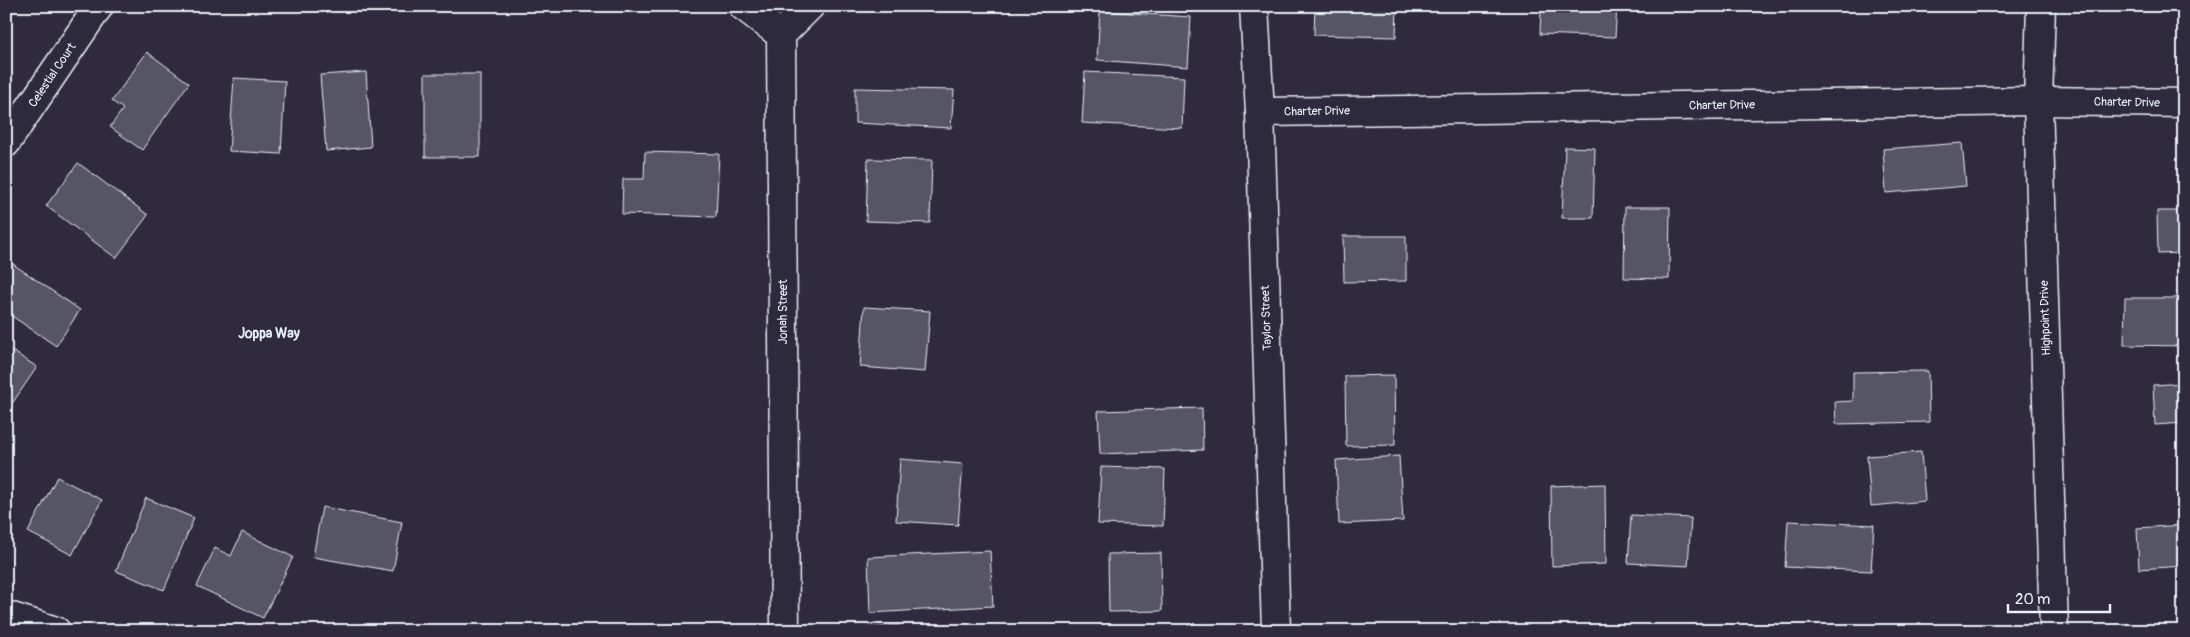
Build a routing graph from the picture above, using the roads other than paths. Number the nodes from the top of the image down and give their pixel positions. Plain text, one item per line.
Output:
1 (99, 6) edge
2 (743, 6) edge
3 (810, 6) edge
4 (1254, 6) edge
5 (2041, 6) edge
6 (781, 35) junction
7 (2038, 101) junction
8 (2184, 103) edge
9 (1260, 112) junction
10 (6, 144) edge
11 (6, 614) edge
12 (56, 631) edge
13 (785, 631) edge
14 (1276, 631) edge
15 (2054, 631) edge

1 - 10 street, Celestial Court
2 - 6 street
3 - 6 street
4 - 9 street, Taylor Street
5 - 7 street, Highpoint Drive
6 - 13 street, Jonah Street
7 - 8 street, Charter Drive
7 - 9 street, Charter Drive
7 - 15 street, Highpoint Drive
9 - 14 street, Taylor Street
11 - 12 street

